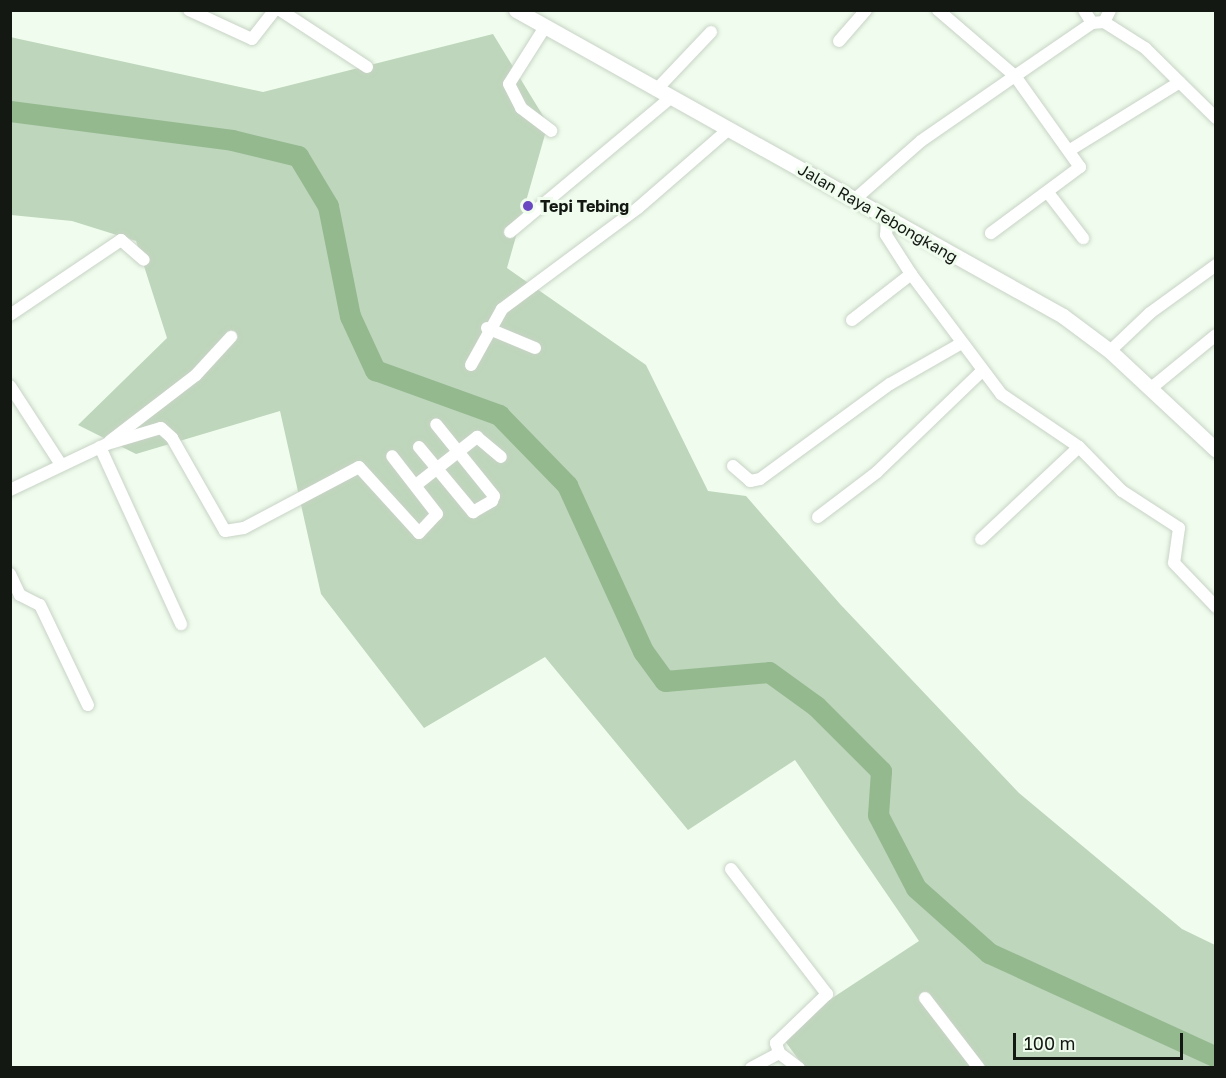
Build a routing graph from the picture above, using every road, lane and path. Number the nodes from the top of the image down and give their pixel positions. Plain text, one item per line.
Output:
1 (189, 10) edge
2 (275, 10) edge
3 (280, 10) edge
4 (516, 10) edge
5 (866, 10) edge
6 (938, 10) edge
7 (1084, 10) edge
8 (215, 16) edge
9 (1102, 19) edge
10 (545, 27) junction
11 (711, 32) dead end
12 (839, 41) dead end
13 (367, 67) dead end
14 (1015, 76) junction
15 (1180, 82) junction
16 (656, 90) junction
17 (670, 98) junction
18 (1215, 118) edge
19 (729, 129) junction
20 (551, 131) dead end
21 (1070, 150) junction
22 (1049, 194) junction
23 (854, 200) junction
24 (887, 218) junction
25 (510, 232) dead end
26 (991, 233) dead end
27 (1083, 238) dead end
28 (144, 260) dead end
29 (1215, 265) edge
30 (911, 274) junction
31 (10, 315) edge
32 (852, 320) dead end
33 (487, 328) junction
34 (1215, 335) edge
35 (231, 337) dead end
36 (960, 344) junction
37 (535, 348) dead end
38 (1110, 351) junction
39 (471, 365) dead end
40 (982, 371) junction
41 (10, 386) edge
42 (1150, 389) junction
43 (436, 424) dead end
44 (103, 446) junction
45 (419, 447) dead end
46 (1080, 447) junction
47 (1215, 450) edge
48 (459, 453) junction
49 (392, 456) dead end
50 (501, 457) dead end
51 (60, 463) junction
52 (733, 466) dead end
53 (437, 471) junction
54 (416, 485) junction
55 (10, 490) edge
56 (818, 517) dead end
57 (981, 539) dead end
58 (10, 574) edge
59 (1215, 607) edge
60 (181, 624) dead end
61 (88, 705) dead end
62 (731, 869) dead end
63 (925, 998) dead end
64 (779, 1053) junction
65 (751, 1068) edge
66 (799, 1068) edge
67 (979, 1068) edge

1 - 8 street
2 - 8 street
3 - 13 street
4 - 10 main road, Jalan Raya Tebongkang
5 - 12 street
6 - 14 street
7 - 9 street
9 - 14 street
9 - 15 street
10 - 16 main road, Jalan Raya Tebongkang
10 - 20 street
11 - 16 street
14 - 21 street
14 - 23 street
15 - 18 street
15 - 21 street
16 - 17 main road, Jalan Raya Tebongkang
17 - 19 main road, Jalan Raya Tebongkang
17 - 25 street
19 - 23 main road, Jalan Raya Tebongkang
19 - 33 street
21 - 22 street
22 - 26 street
22 - 27 street
23 - 24 main road, Jalan Raya Tebongkang
24 - 30 street
24 - 38 main road, Jalan Raya Tebongkang
28 - 31 street
29 - 38 street
30 - 32 street
30 - 36 street
33 - 37 street
33 - 39 street
34 - 42 street
35 - 44 street
36 - 40 street
36 - 52 street
38 - 42 main road, Jalan Raya Tebongkang
40 - 46 street
40 - 56 street
41 - 51 street
42 - 47 main road, Jalan Raya Tebongkang
43 - 48 street
44 - 51 street
44 - 54 street
44 - 60 street
45 - 53 street
46 - 57 street
46 - 59 street
48 - 50 street
48 - 53 street
48 - 53 street
49 - 54 street
51 - 55 street
53 - 54 street
58 - 61 street
62 - 64 street
63 - 67 street
64 - 65 street
64 - 66 street

